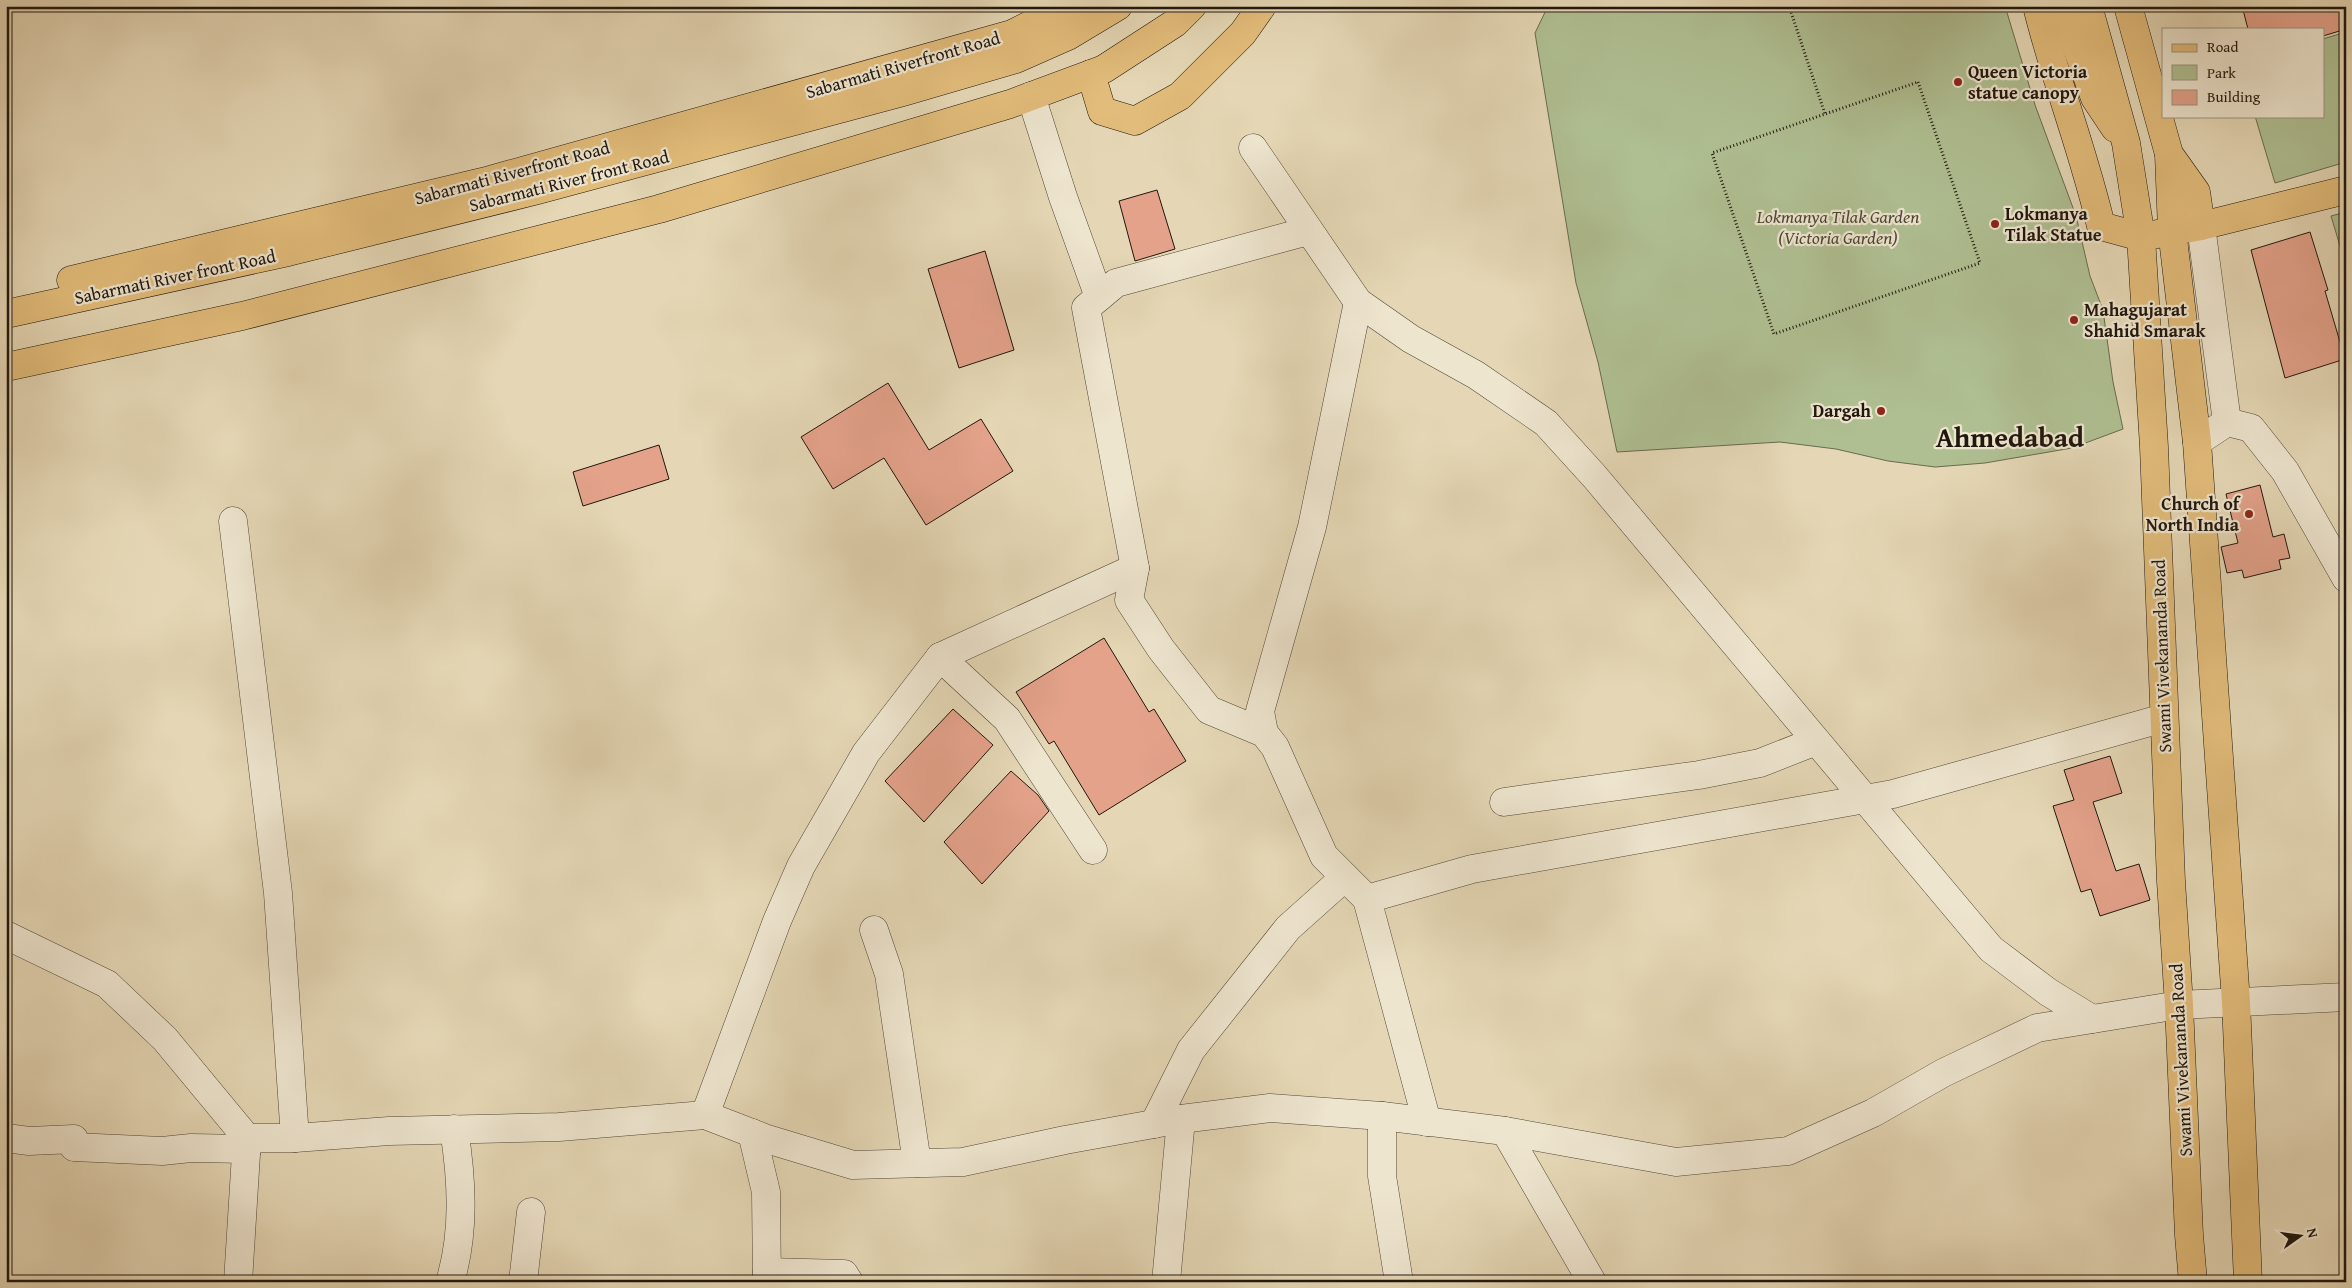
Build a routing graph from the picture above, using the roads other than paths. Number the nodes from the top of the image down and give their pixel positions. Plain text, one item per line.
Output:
1 (1068, 6) edge
2 (1118, 6) edge
3 (1192, 6) edge
4 (1262, 6) edge
5 (2037, 6) edge
6 (2062, 6) edge
7 (2088, 6) edge
8 (2128, 6) edge
9 (1091, 74) junction
10 (1031, 96) junction
11 (2126, 143) junction
12 (1253, 148) dead end
13 (2169, 154) junction
14 (2346, 190) edge
15 (2201, 226) junction
16 (2172, 230) junction
17 (1308, 231) junction
18 (2141, 237) junction
19 (6, 295) edge
20 (1100, 297) junction
21 (1358, 302) junction
22 (6, 314) edge
23 (6, 367) edge
24 (2227, 422) junction
25 (2196, 442) junction
26 (233, 521) dead end
27 (1135, 568) junction
28 (2346, 578) edge
29 (940, 657) junction
30 (2164, 718) junction
31 (1264, 733) junction
32 (1816, 741) junction
33 (1864, 800) junction
34 (1504, 802) dead end
35 (1093, 850) dead end
36 (1345, 877) junction
37 (1367, 899) junction
38 (874, 930) dead end
39 (6, 935) edge
40 (2346, 997) edge
41 (2236, 1002) junction
42 (2179, 1005) junction
43 (2092, 1019) junction
44 (706, 1115) junction
45 (1382, 1116) junction
46 (1181, 1119) junction
47 (1427, 1122) junction
48 (1154, 1124) junction
49 (454, 1129) junction
50 (1505, 1131) junction
51 (752, 1133) junction
52 (6, 1138) edge
53 (295, 1138) junction
54 (247, 1143) junction
55 (917, 1163) junction
56 (531, 1212) dead end
57 (767, 1277) edge
58 (238, 1282) edge
59 (450, 1282) edge
60 (523, 1282) edge
61 (849, 1282) edge
62 (1166, 1282) edge
63 (1399, 1282) edge
64 (1592, 1282) edge
65 (2193, 1282) edge
66 (2248, 1282) edge

1 - 19 main road, Sabarmati Riverfront Road
2 - 22 main road, Sabarmati River front Road
3 - 9 main road
4 - 9 main road
5 - 18 main road
6 - 11 main road
7 - 11 main road, Swami Vivekananda Road
8 - 13 main road
9 - 10 main road
10 - 20 street
10 - 23 main road
11 - 18 main road, Swami Vivekananda Road
12 - 17 street
13 - 15 main road
13 - 16 main road
14 - 15 main road
15 - 16 main road
15 - 24 street
16 - 18 main road
16 - 25 main road
17 - 20 street
17 - 21 street
18 - 30 main road, Swami Vivekananda Road
20 - 27 street
21 - 31 street
21 - 32 street
24 - 25 street
24 - 28 street
25 - 41 main road
26 - 53 street
27 - 29 street
27 - 31 street
29 - 35 street
29 - 44 street
30 - 33 street
30 - 42 main road, Swami Vivekananda Road
31 - 36 street
32 - 33 street
32 - 34 street
33 - 37 street
33 - 43 street
36 - 37 street
36 - 48 street
37 - 47 street
38 - 55 street
39 - 54 street
40 - 41 street
41 - 42 street
41 - 66 main road
42 - 43 street
42 - 65 main road, Swami Vivekananda Road
43 - 50 street
44 - 49 street
44 - 51 street
45 - 46 street
45 - 47 street
45 - 63 street
46 - 48 street
46 - 62 street
47 - 50 street
48 - 55 street
49 - 53 street
49 - 59 street
50 - 64 street
51 - 55 street
51 - 57 street
52 - 54 street
53 - 54 street
54 - 58 street
56 - 60 street
57 - 61 street

